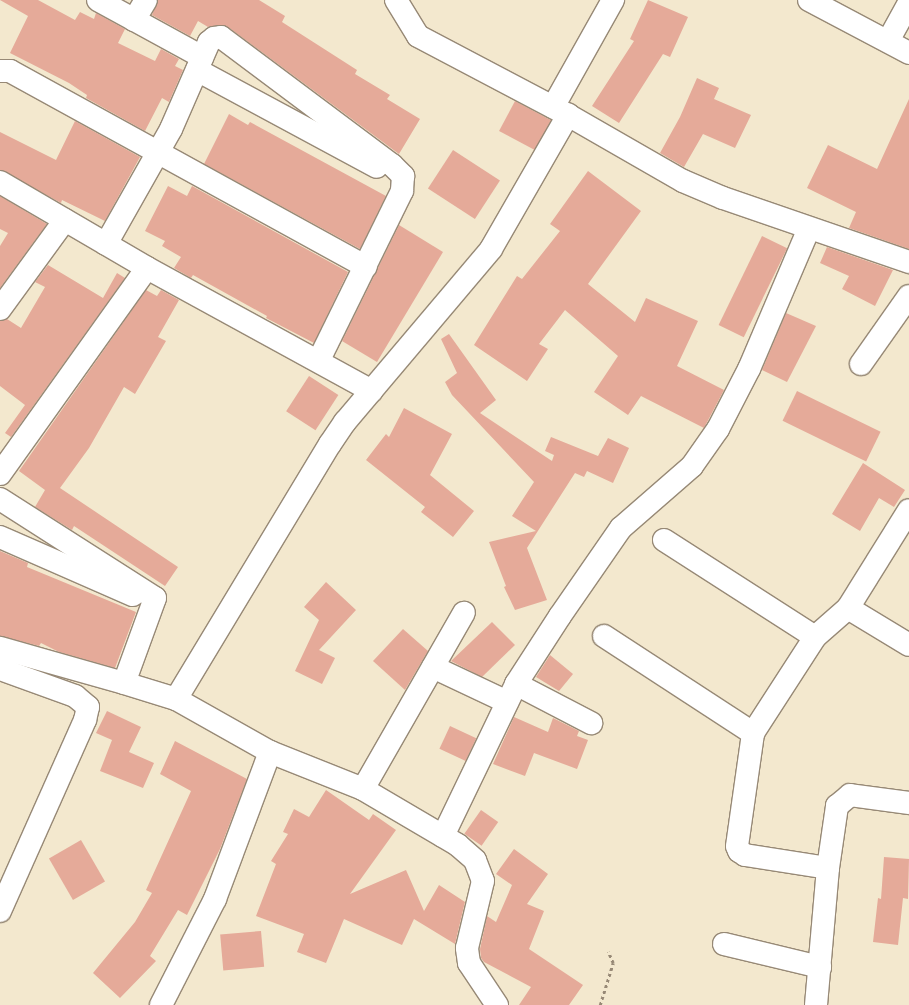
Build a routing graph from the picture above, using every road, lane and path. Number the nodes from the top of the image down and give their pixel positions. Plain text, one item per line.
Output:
1 (98, 0) edge
2 (146, 0) edge
3 (396, 0) edge
4 (613, 0) edge
5 (809, 0) edge
6 (909, 3) edge
7 (134, 20) junction
8 (888, 41) junction
9 (909, 53) edge
10 (199, 63) junction
11 (0, 72) edge
12 (561, 111) junction
13 (159, 151) junction
14 (0, 182) edge
15 (404, 182) junction
16 (65, 220) junction
17 (809, 228) junction
18 (106, 244) junction
19 (909, 262) edge
20 (366, 267) junction
21 (147, 268) junction
22 (909, 296) edge
23 (0, 309) edge
24 (318, 360) junction
25 (861, 364) dead end
26 (372, 391) junction
27 (0, 474) edge
28 (0, 499) edge
29 (909, 510) edge
30 (0, 537) edge
31 (664, 540) dead end
32 (154, 605) junction
33 (848, 608) junction
34 (464, 613) dead end
35 (604, 636) dead end
36 (815, 637) junction
37 (909, 645) edge
38 (0, 648) edge
39 (433, 667) junction
40 (0, 669) edge
41 (124, 683) junction
42 (511, 693) junction
43 (176, 699) junction
44 (591, 723) dead end
45 (753, 733) junction
46 (270, 752) junction
47 (363, 789) junction
48 (909, 803) edge
49 (443, 836) junction
50 (828, 868) junction
51 (0, 911) edge
52 (724, 944) dead end
53 (608, 952) dead end
54 (820, 967) junction
55 (161, 1005) edge
56 (497, 1005) edge
57 (600, 1005) edge
58 (816, 1005) edge

1 - 7 street
2 - 7 street
3 - 12 street
4 - 12 street
5 - 8 street
6 - 8 street
7 - 10 street
8 - 9 street
10 - 13 street
10 - 15 street
10 - 15 street
11 - 13 street
12 - 17 street
12 - 26 street
13 - 18 street
13 - 20 street
14 - 16 street
15 - 20 street
16 - 18 street
16 - 23 street
17 - 19 street
17 - 42 street
18 - 21 street
20 - 24 street
21 - 24 street
21 - 27 street
22 - 25 street
24 - 26 street
26 - 43 street
28 - 32 street
29 - 33 street
30 - 32 street
31 - 36 street
32 - 41 street
33 - 36 street
33 - 37 street
34 - 39 street
35 - 45 street
36 - 45 street
38 - 41 street
39 - 42 street
39 - 47 street
40 - 51 street
41 - 43 street
42 - 44 street
42 - 49 street
43 - 46 street
45 - 50 street
46 - 47 street
46 - 55 street
47 - 49 street
48 - 50 street
49 - 56 street
50 - 54 street
52 - 54 street
53 - 57 path
54 - 58 street

